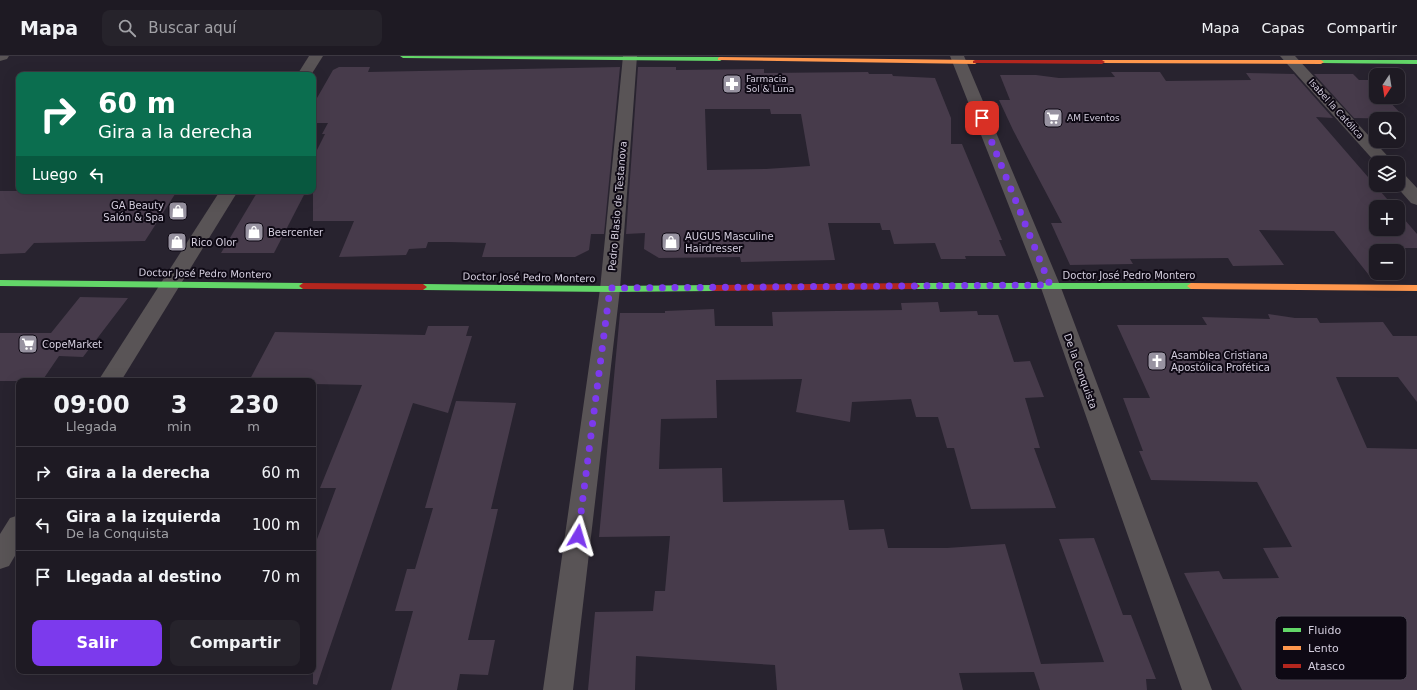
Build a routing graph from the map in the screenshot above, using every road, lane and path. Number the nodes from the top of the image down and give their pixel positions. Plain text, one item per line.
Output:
1 (316, 56) edge
2 (403, 56) edge
3 (630, 57) edge
4 (958, 59) edge
5 (1289, 59) edge
6 (1417, 62) edge
7 (306, 72) edge
8 (1379, 156) edge
9 (1405, 185) edge
10 (226, 194) edge
11 (1417, 198) edge
12 (0, 283) edge
13 (169, 284) junction
14 (1050, 285) junction
15 (610, 288) junction
16 (1417, 288) edge
17 (111, 378) edge
18 (16, 531) edge
19 (0, 557) edge
20 (558, 690) edge
21 (1197, 690) edge

1 - 7 street
2 - 3 street
3 - 4 street
3 - 15 street, Pedro Blasio de Testanova
4 - 5 street
4 - 14 street, De la Conquista
5 - 6 street
5 - 8 street, Isabel la Católica
9 - 11 street
10 - 13 street
12 - 13 street, Doctor José Pedro Montero
13 - 15 street, Doctor José Pedro Montero
13 - 17 street
14 - 15 street, Doctor José Pedro Montero
14 - 16 street, Doctor José Pedro Montero
14 - 21 street, De la Conquista
15 - 20 street, Pedro Blasio de Testanova
18 - 19 street

